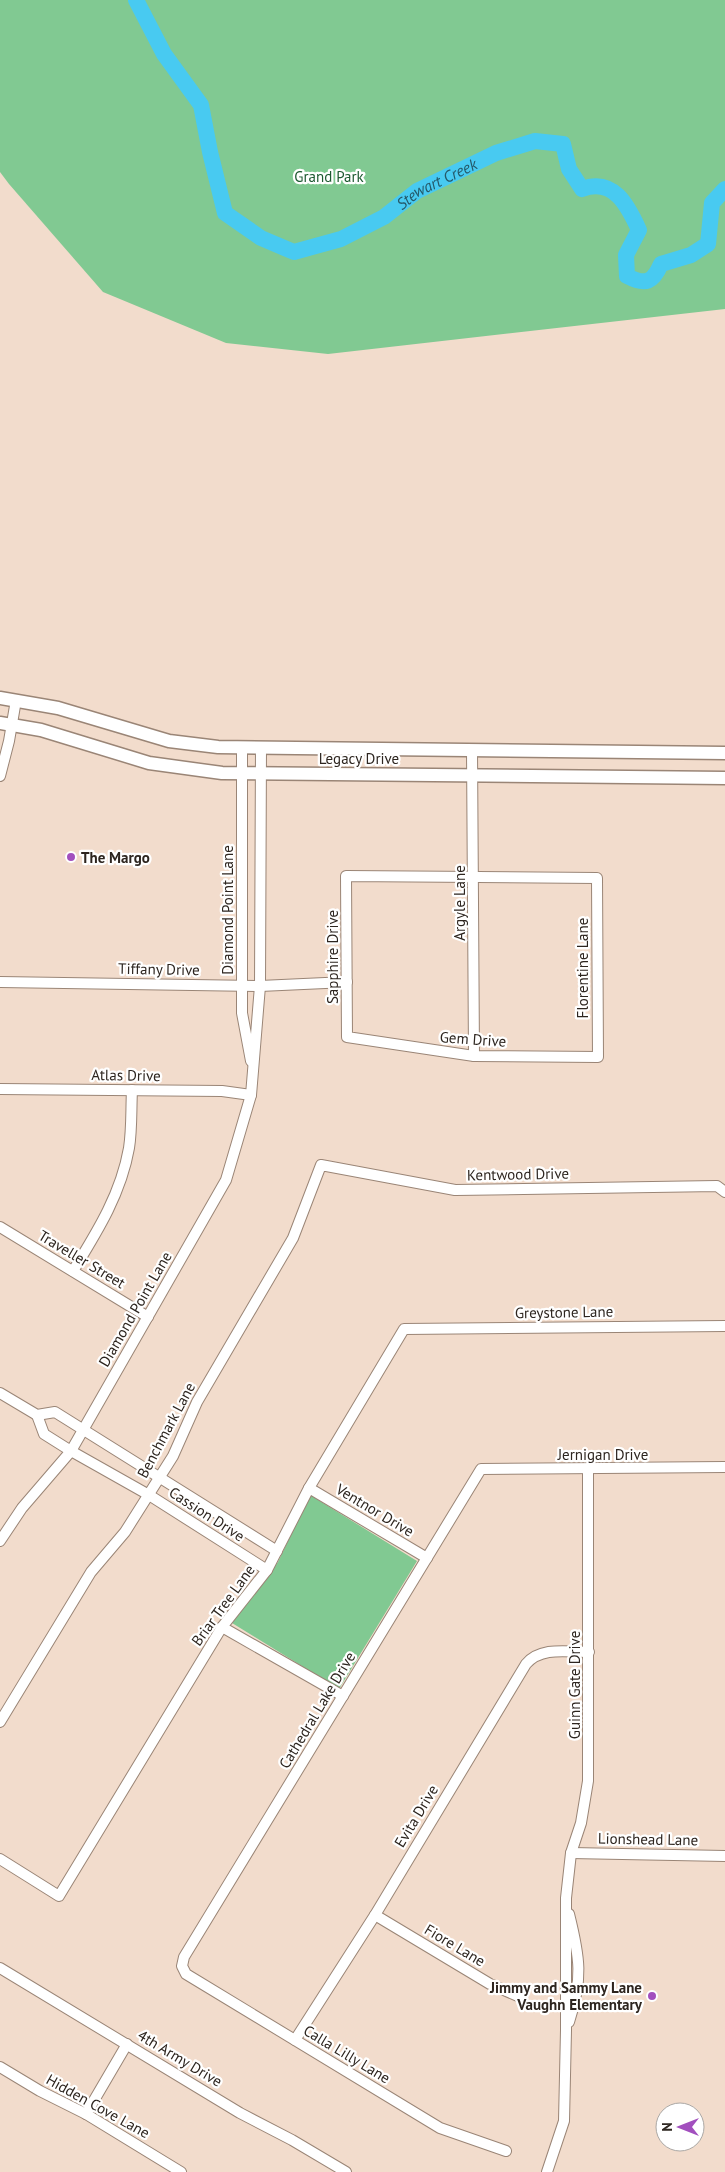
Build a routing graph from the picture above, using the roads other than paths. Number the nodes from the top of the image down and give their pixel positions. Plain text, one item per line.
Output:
1 (0, 698) edge
2 (16, 700) junction
3 (6, 724) edge
4 (242, 748) junction
5 (261, 748) junction
6 (472, 750) junction
7 (725, 753) edge
8 (0, 773) edge
9 (242, 774) junction
10 (261, 774) junction
11 (472, 776) junction
12 (725, 778) edge
13 (474, 877) junction
14 (0, 982) edge
15 (347, 982) junction
16 (242, 986) junction
17 (260, 986) junction
18 (347, 1038) joint
19 (474, 1056) junction
20 (598, 1057) joint
21 (253, 1071) junction
22 (0, 1088) edge
23 (132, 1090) junction
24 (251, 1095) junction
25 (321, 1165) joint
26 (721, 1189) edge
27 (0, 1226) edge
28 (73, 1271) junction
29 (148, 1316) junction
30 (725, 1326) edge
31 (404, 1329) joint
32 (0, 1393) edge
33 (37, 1415) junction
34 (82, 1431) junction
35 (70, 1451) junction
36 (725, 1467) edge
37 (481, 1469) joint
38 (588, 1469) junction
39 (158, 1478) junction
40 (309, 1488) junction
41 (150, 1495) junction
42 (0, 1541) edge
43 (277, 1551) junction
44 (427, 1558) junction
45 (267, 1570) junction
46 (222, 1627) junction
47 (589, 1652) junction
48 (343, 1696) junction
49 (0, 1722) edge
50 (571, 1852) junction
51 (725, 1856) edge
52 (0, 1859) edge
53 (376, 1915) junction
54 (182, 1966) joint
55 (0, 1968) edge
56 (520, 1997) dead end
57 (295, 2040) junction
58 (127, 2044) junction
59 (0, 2067) edge
60 (86, 2114) junction
61 (506, 2151) dead end
62 (181, 2172) edge
63 (346, 2172) edge
64 (547, 2172) edge

1 - 2 main road, Legacy Drive
2 - 3 street
2 - 4 main road, Legacy Drive
3 - 8 street
3 - 9 main road, Legacy Drive
4 - 5 main road, Legacy Drive
4 - 9 street, Diamond Point Lane
5 - 6 main road, Legacy Drive
5 - 10 street, Diamond Point Lane
6 - 7 main road, Legacy Drive
6 - 11 street, Argyle Lane
9 - 10 main road, Legacy Drive
9 - 16 street, Diamond Point Lane
10 - 11 main road, Legacy Drive
10 - 17 street, Diamond Point Lane
11 - 12 main road, Legacy Drive
11 - 13 street, Argyle Lane
13 - 15 street, Sapphire Drive
13 - 19 street, Argyle Lane
13 - 20 street, Florentine Lane
14 - 16 street, Tiffany Drive
15 - 17 street, Tiffany Drive
15 - 18 street, Sapphire Drive
16 - 17 street, Tiffany Drive
16 - 21 street, Diamond Point Lane
17 - 21 street, Diamond Point Lane
18 - 19 street, Gem Drive
19 - 20 street, Gem Drive
21 - 24 street, Diamond Point Lane
22 - 23 street, Atlas Drive
23 - 24 street, Atlas Drive
23 - 28 street
24 - 29 street, Diamond Point Lane
25 - 26 street, Kentwood Drive
25 - 39 street, Benchmark Lane
27 - 28 street, Traveller Street
28 - 29 street, Traveller Street
29 - 34 street, Diamond Point Lane
30 - 31 street, Greystone Lane
31 - 40 street, Briar Tree Lane
32 - 33 street, Cassion Drive
33 - 34 street, Cassion Drive
33 - 35 street, Cassion Drive
34 - 35 street, Diamond Point Lane
34 - 39 street, Cassion Drive
35 - 41 street, Cassion Drive
35 - 42 street, Diamond Point Lane
36 - 38 street, Jernigan Drive
37 - 38 street, Jernigan Drive
37 - 44 street, Cathedral Lake Drive
38 - 47 street, Guinn Gate Drive
39 - 41 street, Benchmark Lane
39 - 43 street, Cassion Drive
40 - 43 street, Briar Tree Lane
40 - 44 street, Ventnor Drive
41 - 45 street, Cassion Drive
41 - 49 street, Benchmark Lane
43 - 45 street, Briar Tree Lane
44 - 48 street, Cathedral Lake Drive
45 - 46 street, Briar Tree Lane
46 - 48 street
46 - 52 street, Briar Tree Lane
47 - 50 street, Guinn Gate Drive
47 - 53 street, Evita Drive
48 - 54 street, Cathedral Lake Drive
50 - 51 street, Lionshead Lane
50 - 64 street, Guinn Gate Drive
53 - 56 street, Fiore Lane
53 - 57 street, Evita Drive
54 - 57 street, Calla Lilly Lane
55 - 58 street, 4th Army Drive
57 - 61 street, Calla Lilly Lane
58 - 60 street
58 - 63 street, 4th Army Drive
59 - 60 street, Hidden Cove Lane
60 - 62 street, Hidden Cove Lane

